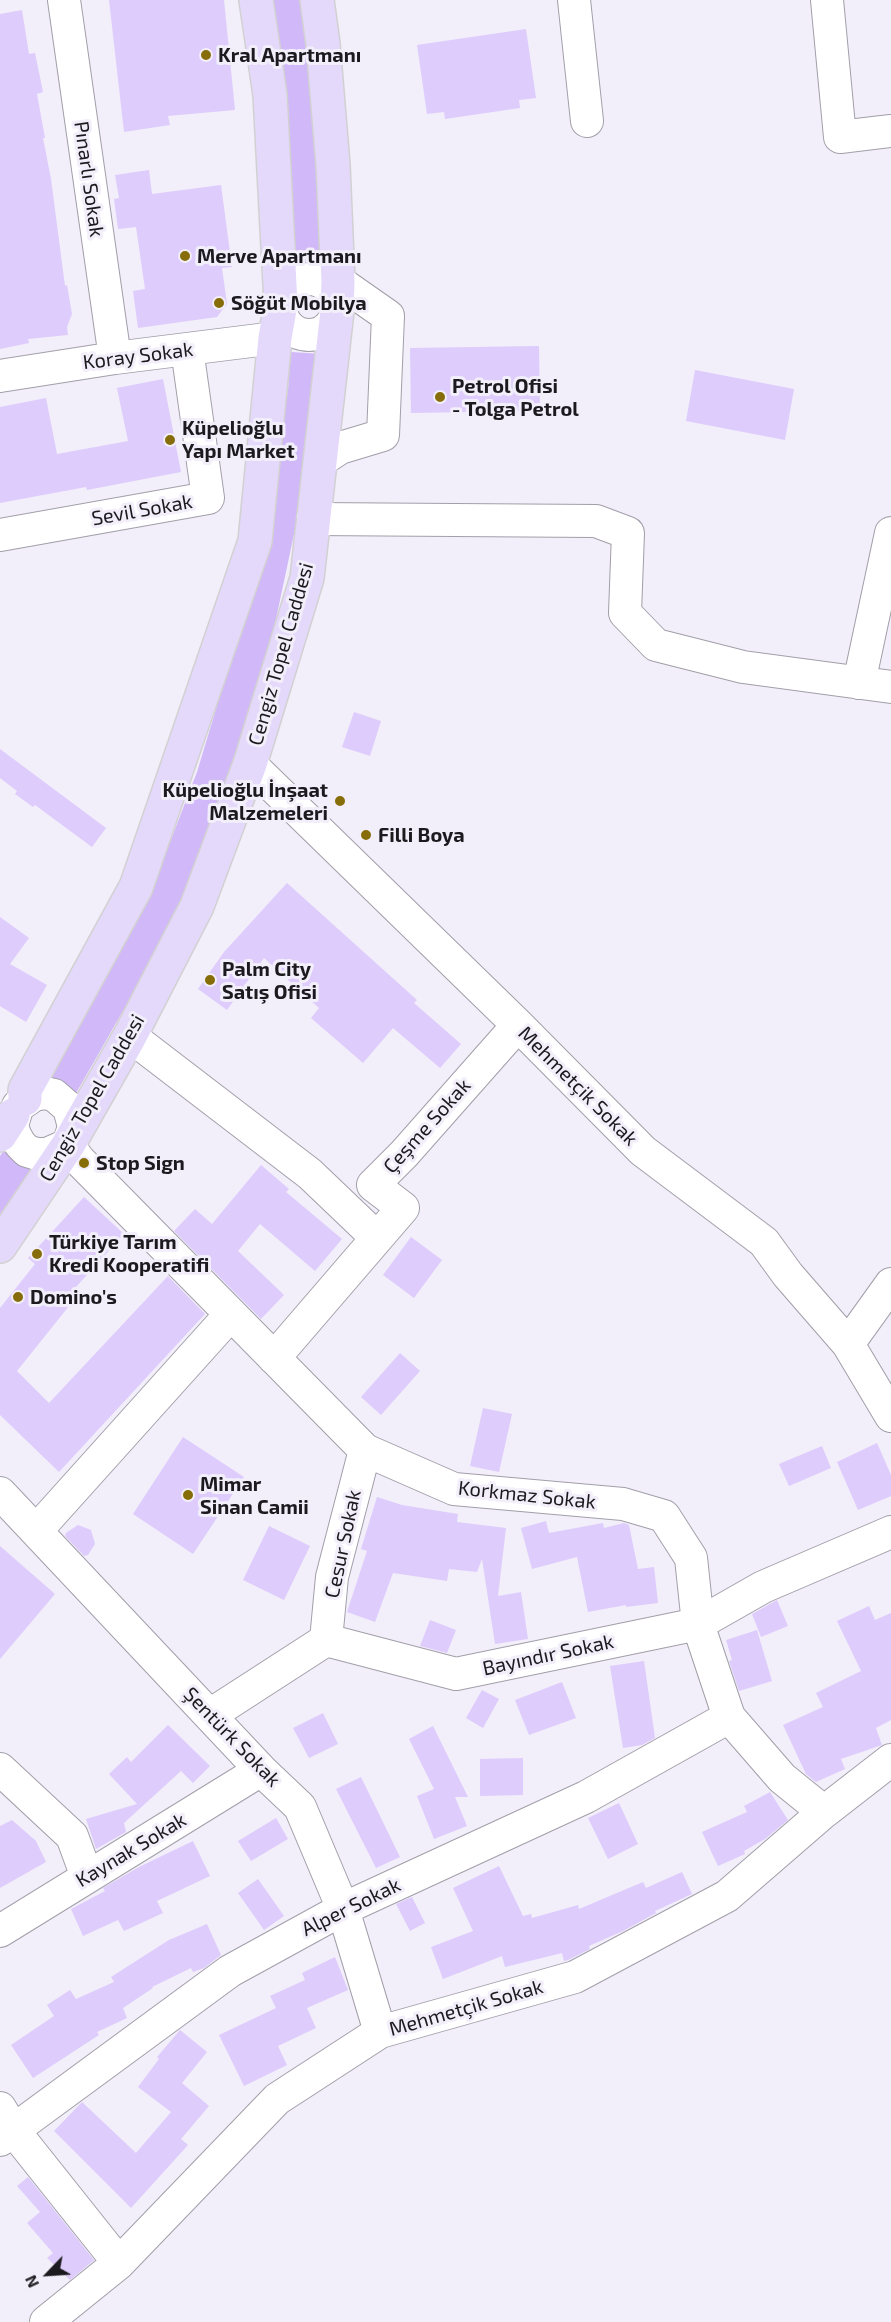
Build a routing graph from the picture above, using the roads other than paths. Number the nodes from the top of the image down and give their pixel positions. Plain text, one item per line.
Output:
1 (64, 0) edge
2 (256, 0) edge
3 (317, 0) edge
4 (574, 0) edge
5 (827, 0) edge
6 (587, 121) dead end
7 (891, 131) edge
8 (337, 296) junction
9 (281, 304) junction
10 (275, 338) junction
11 (187, 350) junction
12 (115, 358) junction
13 (0, 376) edge
14 (320, 461) junction
15 (313, 519) junction
16 (891, 533) edge
17 (0, 535) edge
18 (859, 683) junction
19 (891, 687) edge
20 (250, 764) junction
21 (518, 1025) junction
22 (130, 1036) junction
23 (10, 1114) edge
24 (68, 1145) junction
25 (377, 1238) junction
26 (0, 1246) edge
27 (891, 1284) edge
28 (231, 1314) junction
29 (848, 1344) junction
30 (274, 1358) junction
31 (891, 1416) edge
32 (364, 1450) junction
33 (0, 1493) edge
34 (36, 1531) junction
35 (891, 1532) edge
36 (698, 1624) junction
37 (326, 1640) junction
38 (210, 1716) junction
39 (729, 1717) junction
40 (891, 1760) edge
41 (0, 1769) edge
42 (261, 1770) junction
43 (824, 1812) junction
44 (87, 1877) junction
45 (343, 1909) junction
46 (0, 1931) edge
47 (380, 2032) junction
48 (5, 2126) edge
49 (119, 2264) junction
50 (46, 2322) edge

1 - 12 street, Pınarlı Sokak
2 - 9 main road
3 - 8 main road, Cengiz Topel Caddesi
4 - 6 street
5 - 7 street
8 - 9 street
8 - 14 main road, Cengiz Topel Caddesi
8 - 14 street
9 - 10 main road
10 - 11 street, Koray Sokak
10 - 23 main road
11 - 12 street, Koray Sokak
11 - 17 street, Sevil Sokak
12 - 13 street, Koray Sokak
14 - 15 main road, Cengiz Topel Caddesi
15 - 18 street
15 - 20 main road, Cengiz Topel Caddesi
16 - 18 street
18 - 19 street
20 - 21 street, Mehmetçik Sokak
20 - 22 main road, Cengiz Topel Caddesi
21 - 25 street, Çeşme Sokak
21 - 29 street, Mehmetçik Sokak
22 - 24 main road, Cengiz Topel Caddesi
22 - 25 street
23 - 24 street
23 - 24 street
24 - 26 main road, Cengiz Topel Caddesi
24 - 28 street, Korkmaz Sokak
25 - 30 street, Çeşme Sokak
27 - 29 street
28 - 30 street, Korkmaz Sokak
28 - 34 street
29 - 31 street, Mehmetçik Sokak
30 - 32 street, Korkmaz Sokak
32 - 36 street, Korkmaz Sokak
32 - 37 street, Cesur Sokak
33 - 34 street, Şentürk Sokak
34 - 38 street, Şentürk Sokak
35 - 36 street, Bayındır Sokak
36 - 37 street, Bayındır Sokak
36 - 39 street, Korkmaz Sokak
37 - 38 street
38 - 42 street, Şentürk Sokak
39 - 43 street, Korkmaz Sokak
39 - 45 street, Alper Sokak
40 - 43 street, Mehmetçik Sokak
41 - 44 street
42 - 44 street, Kaynak Sokak
42 - 45 street, Şentürk Sokak
43 - 47 street, Mehmetçik Sokak
44 - 46 street, Kaynak Sokak
45 - 47 street, Şentürk Sokak
45 - 48 street, Alper Sokak
47 - 49 street, Mehmetçik Sokak
48 - 49 street
49 - 50 street, Mehmetçik Sokak

